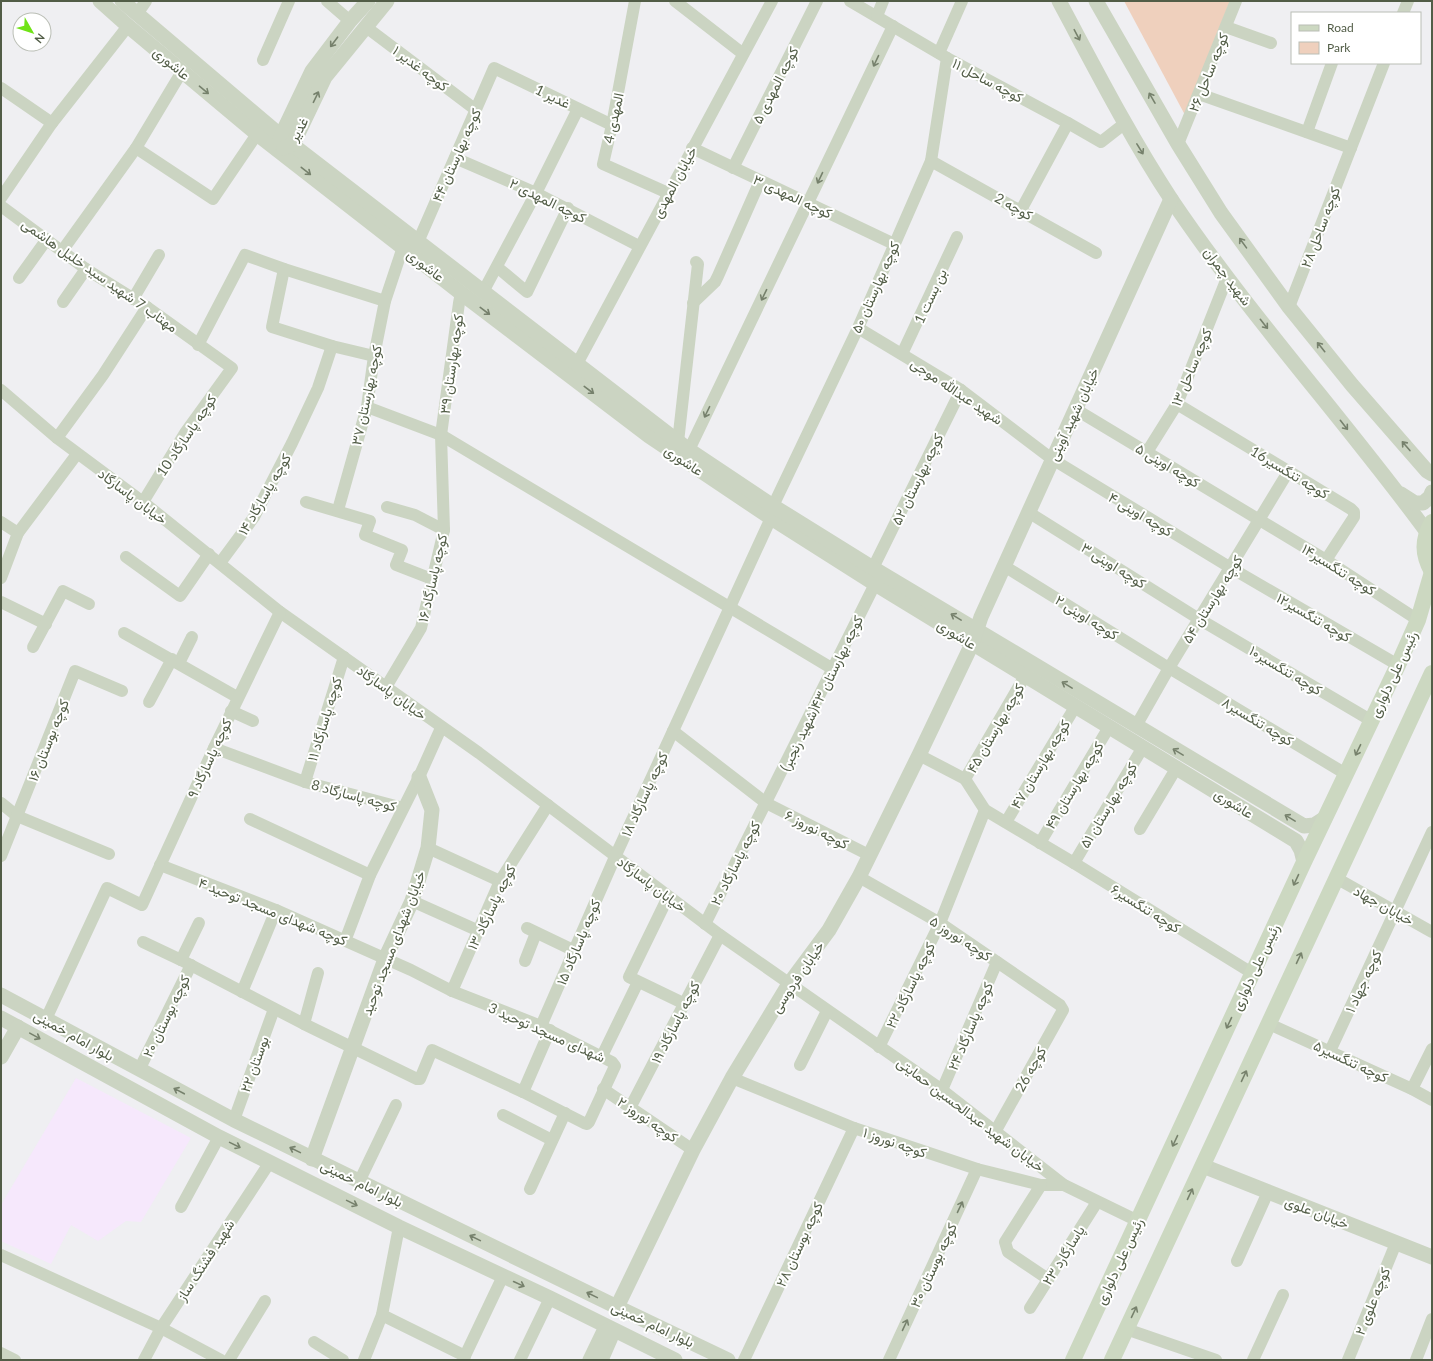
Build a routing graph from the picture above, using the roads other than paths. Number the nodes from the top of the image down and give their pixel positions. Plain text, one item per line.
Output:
1 (100, 1) edge
2 (122, 1) edge
3 (146, 1) edge
4 (289, 1) edge
5 (327, 1) edge
6 (368, 1) edge
7 (387, 1) edge
8 (635, 1) edge
9 (675, 1) edge
10 (772, 1) edge
11 (817, 1) edge
12 (850, 1) edge
13 (883, 1) edge
14 (962, 1) edge
15 (1059, 1) edge
16 (1096, 1) edge
17 (1236, 1) edge
18 (1408, 1) edge
19 (1403, 12) edge
20 (877, 16) junction
21 (132, 20) junction
22 (350, 20) junction
23 (893, 26) junction
24 (366, 27) junction
25 (1226, 27) junction
26 (1271, 43) dead end
27 (742, 53) junction
28 (943, 56) junction
29 (263, 60) dead end
30 (1332, 64) edge
31 (1384, 64) edge
32 (494, 68) joint
33 (319, 74) junction
34 (178, 78) dead end
35 (1, 88) edge
36 (1200, 94) junction
37 (578, 108) junction
38 (476, 110) junction
39 (52, 123) junction
40 (1068, 123) junction
41 (1124, 124) junction
42 (612, 125) junction
43 (1307, 132) junction
44 (257, 134) junction
45 (285, 144) junction
46 (1178, 144) junction
47 (136, 148) junction
48 (692, 148) junction
49 (1351, 148) junction
50 (455, 158) junction
51 (931, 161) junction
52 (733, 168) junction
53 (760, 181) junction
54 (3, 191) edge
55 (536, 193) junction
56 (668, 193) junction
57 (1171, 199) junction
58 (809, 203) junction
59 (1, 206) edge
60 (568, 208) junction
61 (1021, 210) junction
62 (957, 237) dead end
63 (47, 239) junction
64 (418, 242) junction
65 (894, 244) junction
66 (639, 246) junction
67 (403, 247) junction
68 (62, 251) junction
69 (1096, 253) dead end
70 (159, 255) dead end
71 (696, 262) dead end
72 (497, 267) junction
73 (86, 269) junction
74 (284, 270) junction
75 (19, 278) dead end
76 (1227, 278) junction
77 (483, 292) junction
78 (462, 293) junction
79 (133, 298) junction
80 (385, 301) junction
81 (63, 302) dead end
82 (694, 303) junction
83 (147, 307) junction
84 (1289, 307) junction
85 (858, 328) junction
86 (198, 345) junction
87 (332, 346) junction
88 (902, 354) junction
89 (374, 356) junction
90 (577, 364) junction
91 (232, 368) joint
92 (1, 390) edge
93 (961, 390) junction
94 (1177, 404) junction
95 (367, 407) junction
96 (1075, 409) junction
97 (441, 435) junction
98 (57, 438) junction
99 (683, 446) junction
100 (1147, 452) junction
101 (76, 454) junction
102 (1052, 460) junction
103 (1288, 472) junction
104 (1430, 476) edge
105 (1432, 492) edge
106 (1398, 493) junction
107 (143, 502) junction
108 (306, 502) dead end
109 (387, 507) dead end
110 (338, 510) junction
111 (772, 512) junction
112 (1028, 512) junction
113 (1260, 520) junction
114 (1, 522) edge
115 (1429, 527) edge
116 (444, 530) junction
117 (18, 533) junction
118 (209, 554) junction
119 (126, 557) dead end
120 (1326, 560) junction
121 (220, 563) junction
122 (1004, 566) junction
123 (873, 568) junction
124 (1231, 568) junction
125 (1432, 572) edge
126 (1, 578) edge
127 (432, 580) junction
128 (875, 584) junction
129 (1, 602) edge
130 (89, 604) dead end
131 (730, 607) junction
132 (280, 612) junction
133 (1425, 618) edge
134 (1199, 619) junction
135 (46, 624) junction
136 (124, 632) dead end
137 (974, 636) junction
138 (192, 637) dead end
139 (33, 647) dead end
140 (344, 657) junction
141 (175, 661) junction
142 (1398, 665) junction
143 (1169, 668) junction
144 (833, 669) junction
145 (1432, 672) edge
146 (1025, 676) junction
147 (386, 688) junction
148 (122, 691) dead end
149 (237, 697) junction
150 (149, 702) dead end
151 (1075, 707) junction
152 (231, 711) junction
153 (253, 721) dead end
154 (1372, 721) junction
155 (1136, 726) junction
156 (1108, 727) junction
157 (441, 728) junction
158 (673, 731) junction
159 (1143, 747) junction
160 (214, 748) junction
161 (919, 755) junction
162 (1176, 767) junction
163 (1346, 774) junction
164 (418, 777) junction
165 (965, 779) junction
166 (305, 782) junction
167 (1, 803) edge
168 (766, 803) junction
169 (548, 805) junction
170 (403, 808) junction
171 (985, 810) junction
172 (18, 816) junction
173 (1325, 818) junction
174 (250, 819) dead end
175 (1006, 822) junction
176 (1140, 829) dead end
177 (1432, 832) edge
178 (1040, 843) junction
179 (428, 848) junction
180 (109, 854) dead end
181 (869, 855) junction
182 (1, 856) edge
183 (615, 857) junction
184 (1304, 862) junction
185 (1074, 863) junction
186 (160, 866) junction
187 (370, 875) junction
188 (859, 877) junction
189 (1336, 878) junction
190 (500, 881) junction
191 (668, 897) junction
192 (412, 901) junction
193 (276, 910) junction
194 (1395, 911) junction
195 (199, 923) dead end
196 (940, 923) junction
197 (705, 924) junction
198 (479, 931) junction
199 (1432, 932) edge
200 (720, 935) junction
201 (345, 941) junction
202 (143, 942) dead end
203 (575, 950) junction
204 (386, 959) junction
205 (525, 961) dead end
206 (997, 962) junction
207 (186, 963) junction
208 (318, 973) dead end
209 (1252, 973) junction
210 (638, 982) junction
211 (789, 984) junction
212 (452, 990) junction
213 (242, 992) junction
214 (1, 995) edge
215 (684, 1004) junction
216 (1060, 1005) joint
217 (274, 1008) junction
218 (828, 1011) junction
219 (1, 1018) edge
220 (46, 1019) junction
221 (304, 1024) junction
222 (1269, 1024) junction
223 (18, 1027) junction
224 (546, 1028) junction
225 (879, 1047) junction
226 (352, 1048) junction
227 (1432, 1049) edge
228 (1330, 1052) junction
229 (602, 1056) junction
230 (1, 1058) edge
231 (800, 1065) dead end
232 (139, 1070) junction
233 (732, 1078) junction
234 (603, 1089) junction
235 (1412, 1089) junction
236 (942, 1090) junction
237 (523, 1092) junction
238 (1432, 1100) edge
239 (396, 1105) dead end
240 (630, 1108) junction
241 (565, 1113) junction
242 (503, 1115) dead end
243 (234, 1120) junction
244 (854, 1128) junction
245 (995, 1132) junction
246 (219, 1137) junction
247 (552, 1140) junction
248 (693, 1150) junction
249 (312, 1159) junction
250 (270, 1162) junction
251 (1203, 1166) junction
252 (977, 1169) junction
253 (359, 1182) junction
254 (1041, 1185) junction
255 (1064, 1185) junction
256 (530, 1189) dead end
257 (1268, 1192) junction
258 (1097, 1202) junction
259 (181, 1207) dead end
260 (1138, 1222) junction
261 (399, 1227) junction
262 (1396, 1242) junction
263 (1, 1255) edge
264 (1432, 1257) edge
265 (1237, 1261) dead end
266 (503, 1276) junction
267 (1048, 1279) junction
268 (1283, 1295) dead end
269 (550, 1298) junction
270 (265, 1301) dead end
271 (617, 1307) junction
272 (1030, 1308) dead end
273 (382, 1314) junction
274 (1432, 1319) edge
275 (161, 1328) junction
276 (611, 1329) junction
277 (1126, 1329) junction
278 (314, 1342) dead end
279 (1, 1353) edge
280 (598, 1354) edge
281 (464, 1358) edge
282 (16, 1360) edge
283 (144, 1360) edge
284 (221, 1360) edge
285 (229, 1360) edge
286 (343, 1360) edge
287 (364, 1360) edge
288 (520, 1360) edge
289 (675, 1360) edge
290 (728, 1360) edge
291 (744, 1360) edge
292 (889, 1360) edge
293 (1073, 1360) edge
294 (1112, 1360) edge
295 (1216, 1360) edge
296 (1253, 1360) edge
297 (1348, 1360) edge
298 (1416, 1360) edge

1 - 21 street, عاشوری
2 - 21 street, عاشوری
3 - 21 street
4 - 29 street
5 - 22 street
6 - 22 street, غدیر
7 - 24 street, غدیر
8 - 42 street, المهدی 4
9 - 27 street
10 - 27 street, خیابان المهدی
11 - 52 street, کوچه المهدی ۵
12 - 20 street, کوچه ساحل ۱۱
13 - 20 street
14 - 28 street, کوچه بهارستان ۵۰
15 -> 41 street, شهید چمران
46 -> 16 street
17 - 25 street, کوچه ساحل ۲۶
18 - 19 street
20 - 23 street, کوچه ساحل ۱۱
21 - 39 street
21 -> 44 street, عاشوری
21 - 45 street, عاشوری
22 -> 33 street, غدیر
23 - 28 street, کوچه ساحل ۱۱
23 -> 58 street
24 - 33 street, غدیر
24 - 38 street, کوچه غدیر ۱
25 - 26 street
25 - 36 street, کوچه ساحل ۲۶
27 - 48 street, خیابان المهدی
28 - 40 street, کوچه ساحل ۱۱
28 - 51 street, کوچه بهارستان ۵۰
30 - 43 street
31 - 49 street, کوچه ساحل ۲۸
32 - 37 street, غدیر 1
32 - 38 street, کوچه بهارستان ۴۴
33 - 45 street, غدیر
34 - 47 street
35 - 39 street
36 - 43 street
36 - 46 street, کوچه ساحل ۲۶
37 - 42 street, غدیر 1
37 - 55 street
38 - 50 street, کوچه بهارستان ۴۴
39 - 54 street
40 - 41 street, کوچه ساحل ۱۱
40 - 61 street
41 -> 57 street, شهید چمران
42 - 56 street, المهدی 4
43 - 49 street
44 - 45 street, عاشوری
44 - 47 street
45 - 64 street, عاشوری
45 -> 67 street, عاشوری
84 -> 46 street
47 - 68 street
48 - 52 street, کوچه المهدی ۳
48 - 56 street, خیابان المهدی
49 - 84 street, کوچه ساحل ۲۸
50 - 55 street, کوچه المهدی ۲
50 - 64 street, کوچه بهارستان ۴۴
51 - 61 street, کوچه 2
51 - 65 street, کوچه بهارستان ۵۰
52 - 53 street, کوچه المهدی ۳
53 - 58 street, کوچه المهدی ۳
53 - 82 street
55 - 60 street, کوچه المهدی ۲
55 - 72 street
56 - 66 street, خیابان المهدی
57 - 76 street, شهید چمران
57 - 96 street, خیابان شهید آوینی
58 - 65 street, کوچه المهدی ۳
58 -> 99 street
59 - 63 street, مهتاب 7 شهید سید خلیل هاشمی
60 - 66 street, کوچه المهدی ۲
60 - 72 street
61 - 69 street, کوچه 2
62 - 88 street, بن بست 1
63 - 68 street, مهتاب 7 شهید سید خلیل هاشمی
63 - 75 street
64 - 77 street, عاشوری
65 - 85 street, کوچه بهارستان ۵۰
66 - 90 street, خیابان المهدی
67 - 78 street, عاشوری
67 - 80 street, کوچه بهارستان ۳۷
68 - 73 street, مهتاب 7 شهید سید خلیل هاشمی
70 - 79 street
71 - 82 street
72 - 77 street
73 - 79 street, مهتاب 7 شهید سید خلیل هاشمی
73 - 81 street
74 - 80 street
74 - 86 street
74 - 87 street
76 - 94 street, کوچه ساحل ۱۳
76 -> 106 street, شهید چمران
77 - 90 street, عاشوری
78 - 97 street, کوچه بهارستان ۳۹
78 -> 111 street, عاشوری
79 - 83 street, مهتاب 7 شهید سید خلیل هاشمی
80 - 89 street, کوچه بهارستان ۳۷
82 - 99 street
83 - 86 street, مهتاب 7 شهید سید خلیل هاشمی
83 - 98 street
104 -> 84 street
85 - 88 street, شهید عبدالله موجی
85 - 111 street, کوچه بهارستان ۵۰
86 - 91 street, مهتاب 7 شهید سید خلیل هاشمی
87 - 89 street
87 - 121 street, کوچه پاسارگاد ۱۴
88 - 93 street, شهید عبدالله موجی
89 - 95 street, کوچه بهارستان ۳۷
90 - 99 street, عاشوری
91 - 107 street, کوچه پاسارگاد 10
92 - 98 street, خیابان پاسارگاد
93 - 102 street, شهید عبدالله موجی
93 - 123 street, کوچه بهارستان ۵۲
94 - 100 street, کوچه ساحل ۱۳
94 - 103 street, کوچه تنگسیر16
95 - 97 street
95 - 110 street, کوچه بهارستان ۳۷
96 - 100 street, کوچه اوینی ۵
96 - 102 street, خیابان شهید آوینی
97 - 116 street, کوچه پاسارگاد ۱۶
97 - 131 street
98 - 101 street, خیابان پاسارگاد
99 - 111 street, عاشوری
100 - 113 street, کوچه اوینی ۵
101 - 107 street, خیابان پاسارگاد
101 - 117 street
102 - 112 street, خیابان شهید آوینی
102 - 124 street, کوچه اوینی ۴
103 - 113 street, کوچه بهارستان ۵۴
103 - 120 street, کوچه تنگسیر16
105 - 106 street
106 - 115 street, شهید چمران
107 - 118 street, خیابان پاسارگاد
108 - 110 street
109 - 116 street
110 - 127 street
111 - 123 street, عاشوری
111 - 128 street, عاشوری
111 - 131 street, کوچه بهارستان ۵۰
112 - 122 street, خیابان شهید آوینی
112 - 134 street, کوچه اوینی ۳
113 - 120 street, کوچه تنگسیر۱۴
113 - 124 street, کوچه بهارستان ۵۴
114 - 117 street
115 - 125 main road
116 - 127 street, کوچه پاسارگاد ۱۶
117 - 126 street
118 - 119 street
118 - 121 street, خیابان پاسارگاد
120 - 133 street, کوچه تنگسیر۱۴
121 - 132 street, خیابان پاسارگاد
122 - 137 street, خیابان شهید آوینی
122 - 143 street, کوچه اوینی ۲
137 -> 123 street, عاشوری
124 - 134 street, کوچه بهارستان ۵۴
124 - 142 street, کوچه تنگسیر۱۲
125 - 133 main road, رئیس علی دلواری
127 - 147 street, کوچه پاسارگاد ۱۶
128 - 137 street, عاشوری
128 - 144 street, کوچه بهارستان ۴۳(شهید رنجبر)
129 - 135 street
130 - 135 street
131 - 144 street
131 - 158 street, کوچه پاسارگاد ۱۸
132 - 140 street, خیابان پاسارگاد
132 - 149 street, کوچه پاسارگاد ۹
133 - 142 main road, رئیس علی دلواری
134 - 143 street, کوچه بهارستان ۵۴
134 - 154 street, کوچه تنگسیر۱۰
135 - 139 street
136 - 141 street
137 - 146 street, عاشوری
155 -> 137 street, عاشوری
137 - 161 street, خیابان فردوسی
138 - 141 street
140 - 147 street, خیابان پاسارگاد
140 - 166 street, کوچه پاسارگاد ۱۱
141 - 149 street
141 - 150 street
142 - 154 main road, رئیس علی دلواری
143 - 155 street, کوچه بهارستان ۵۴
143 - 163 street, کوچه تنگسیر۸
144 - 168 street, کوچه بهارستان ۴۳(شهید رنجبر)
145 - 189 main road
146 - 151 street, عاشوری
146 - 165 street, کوچه بهارستان ۴۵
147 - 157 street, خیابان پاسارگاد
148 - 172 street, کوچه بوستان ۱۶
149 - 152 street, کوچه پاسارگاد ۹
151 - 156 street, عاشوری
151 - 175 street, کوچه بهارستان ۴۷
152 - 153 street
152 - 160 street, کوچه پاسارگاد ۹
154 -> 163 main road, رئیس علی دلواری
173 -> 155 street, عاشوری
156 - 159 street, عاشوری
156 - 178 street, کوچه بهارستان ۴۹
157 - 164 street
157 - 169 street, خیابان پاسارگاد
158 - 168 street, کوچه نوروز ۶
158 - 183 street, کوچه پاسارگاد ۱۸
159 - 162 street, عاشوری
159 - 185 street, کوچه بهارستان ۵۱
160 - 166 street, کوچه پاسارگاد 8
160 - 186 street, کوچه پاسارگاد ۹
161 - 165 street
161 - 181 street, خیابان فردوسی
162 - 176 street
162 - 184 street, عاشوری
163 - 173 main road, رئیس علی دلواری
164 - 170 street
164 - 179 street, خیابان شهدای مسجد توحید
165 - 171 street
166 - 170 street, کوچه پاسارگاد 8
167 - 172 street
168 - 181 street, کوچه نوروز ۶
168 - 197 street, کوچه پاسارگاد ۲۰
169 - 183 street, خیابان پاسارگاد
169 - 190 street, کوچه پاسارگاد ۱۳
170 - 187 street
171 - 175 street, کوچه تنگسیر۶
171 - 196 street, کوچه پاسارگاد ۲۲
172 - 180 street
172 - 182 street, کوچه بوستان ۱۶
173 - 184 main road, رئیس علی دلواری
174 - 187 street
175 - 178 street, کوچه تنگسیر۶
177 - 194 street, کوچه جهاد ۱
178 - 185 street, کوچه تنگسیر۶
179 - 190 street
179 - 192 street, خیابان شهدای مسجد توحید
181 - 188 street, خیابان فردوسی
183 - 191 street, خیابان پاسارگاد
183 - 203 street, کوچه پاسارگاد ۱۵
184 -> 209 main road, رئیس علی دلواری
185 - 209 street, کوچه تنگسیر۶
186 - 193 street, کوچه شهدای مسجد توحید ۴
186 - 220 street, کوچه پاسارگاد ۹
187 - 201 street
188 - 196 street, کوچه نوروز ۵
188 - 211 street, خیابان فردوسی
189 - 194 street, خیابان جهاد
222 -> 189 main road
190 - 198 street, کوچه پاسارگاد ۱۳
191 - 197 street, خیابان پاسارگاد
191 - 210 street
192 - 198 street
192 - 204 street, خیابان شهدای مسجد توحید
193 - 201 street, کوچه شهدای مسجد توحید ۴
193 - 213 street
194 - 199 street, خیابان جهاد
194 - 228 street, کوچه جهاد ۱
195 - 207 street, کوچه بوستان ۲۰
196 - 206 street, کوچه نوروز ۵
196 - 225 street, کوچه پاسارگاد ۲۲
197 - 200 street, خیابان پاسارگاد
198 - 212 street, کوچه پاسارگاد ۱۳
200 - 211 street, خیابان پاسارگاد
200 - 215 street, کوچه پاسارگاد ۱۹
201 - 204 street, کوچه شهدای مسجد توحید ۴
202 - 207 street
203 - 205 street
203 - 224 street, کوچه پاسارگاد ۱۵
204 - 212 street, کوچه شهدای مسجد توحید ۴
204 - 226 street, خیابان شهدای مسجد توحید
206 - 216 street, کوچه نوروز ۵
206 - 236 street, کوچه پاسارگاد ۲۴
207 - 213 street
207 - 232 street, کوچه بوستان ۲۰
208 - 221 street
209 -> 260 main road, رئیس علی دلواری
210 - 215 street
210 - 229 street
211 - 218 street, خیابان شهید عبدالحسین حمایتی
211 - 233 street, خیابان فردوسی
212 - 224 street, شهدای مسجد توحید 3
213 - 217 street
214 - 220 street, بلوار امام خمینی
215 - 240 street, کوچه پاسارگاد ۱۹
216 - 245 street, کوچه 26
217 - 221 street
217 - 243 street, بوستان ۲۲
218 - 225 street, خیابان شهید عبدالحسین حمایتی
218 - 231 street
219 - 223 street, بلوار امام خمینی
220 - 232 street, بلوار امام خمینی
221 - 226 street
222 - 228 street, کوچه تنگسیر۵
251 -> 222 main road
223 - 230 street
223 -> 246 street, بلوار امام خمینی
224 - 229 street, شهدای مسجد توحید 3
224 - 237 street, کوچه پاسارگاد ۱۵
225 - 236 street, خیابان شهید عبدالحسین حمایتی
226 - 237 street
226 - 249 street, خیابان شهدای مسجد توحید
227 - 235 street
228 - 235 street, کوچه تنگسیر۵
229 - 234 street, شهدای مسجد توحید 3
243 -> 232 street, بلوار امام خمینی
233 - 244 street, کوچه نوروز ۱
233 - 248 street, خیابان فردوسی
234 - 240 street, کوچه نوروز ۲
234 - 241 street
235 - 238 street, کوچه تنگسیر۵
236 - 245 street, خیابان شهید عبدالحسین حمایتی
237 - 241 street
239 - 253 street
240 - 248 street, کوچه نوروز ۲
241 - 247 street
242 - 247 street
249 -> 243 street, بلوار امام خمینی
244 - 252 street, کوچه نوروز ۱
244 - 291 street, کوچه بوستان ۲۸
245 - 255 street, خیابان شهید عبدالحسین حمایتی
246 -> 250 street, بلوار امام خمینی
246 - 259 street
247 - 256 street
248 - 271 street, خیابان فردوسی
249 - 253 street, بلوار امام خمینی
250 -> 261 street, بلوار امام خمینی
250 - 275 street, شهید فشنگ ساز
251 - 257 street, خیابان علوی
277 -> 251 main road
252 - 254 street, کوچه نوروز ۱
292 -> 252 street, کوچه بوستان ۳۰
271 -> 253 street, بلوار امام خمینی
254 - 255 street, کوچه نوروز ۱
254 - 267 street
255 - 258 street, خیابان شهید عبدالحسین حمایتی
257 - 262 street, خیابان علوی
257 - 265 street
258 - 260 street, خیابان شهید عبدالحسین حمایتی
258 - 267 street, پاسارگارد ۲۳
260 - 293 main road, رئیس علی دلواری
261 - 266 street, بلوار امام خمینی
261 - 273 street
262 - 264 street, خیابان علوی
262 - 297 street, کوچه علوی ۲
263 - 275 street
266 -> 269 street, بلوار امام خمینی
266 - 281 street
267 - 272 street, پاسارگارد ۲۳
268 - 296 street
269 - 276 street, بلوار امام خمینی
269 - 288 street
270 - 285 street
271 - 290 street, بلوار امام خمینی
273 - 281 street
273 - 287 street
274 - 298 street
275 - 283 street, شهید فشنگ ساز
275 - 284 street
276 - 280 street
276 - 289 street, بلوار امام خمینی
277 - 294 main road
277 - 295 street
278 - 286 street
279 - 282 street

